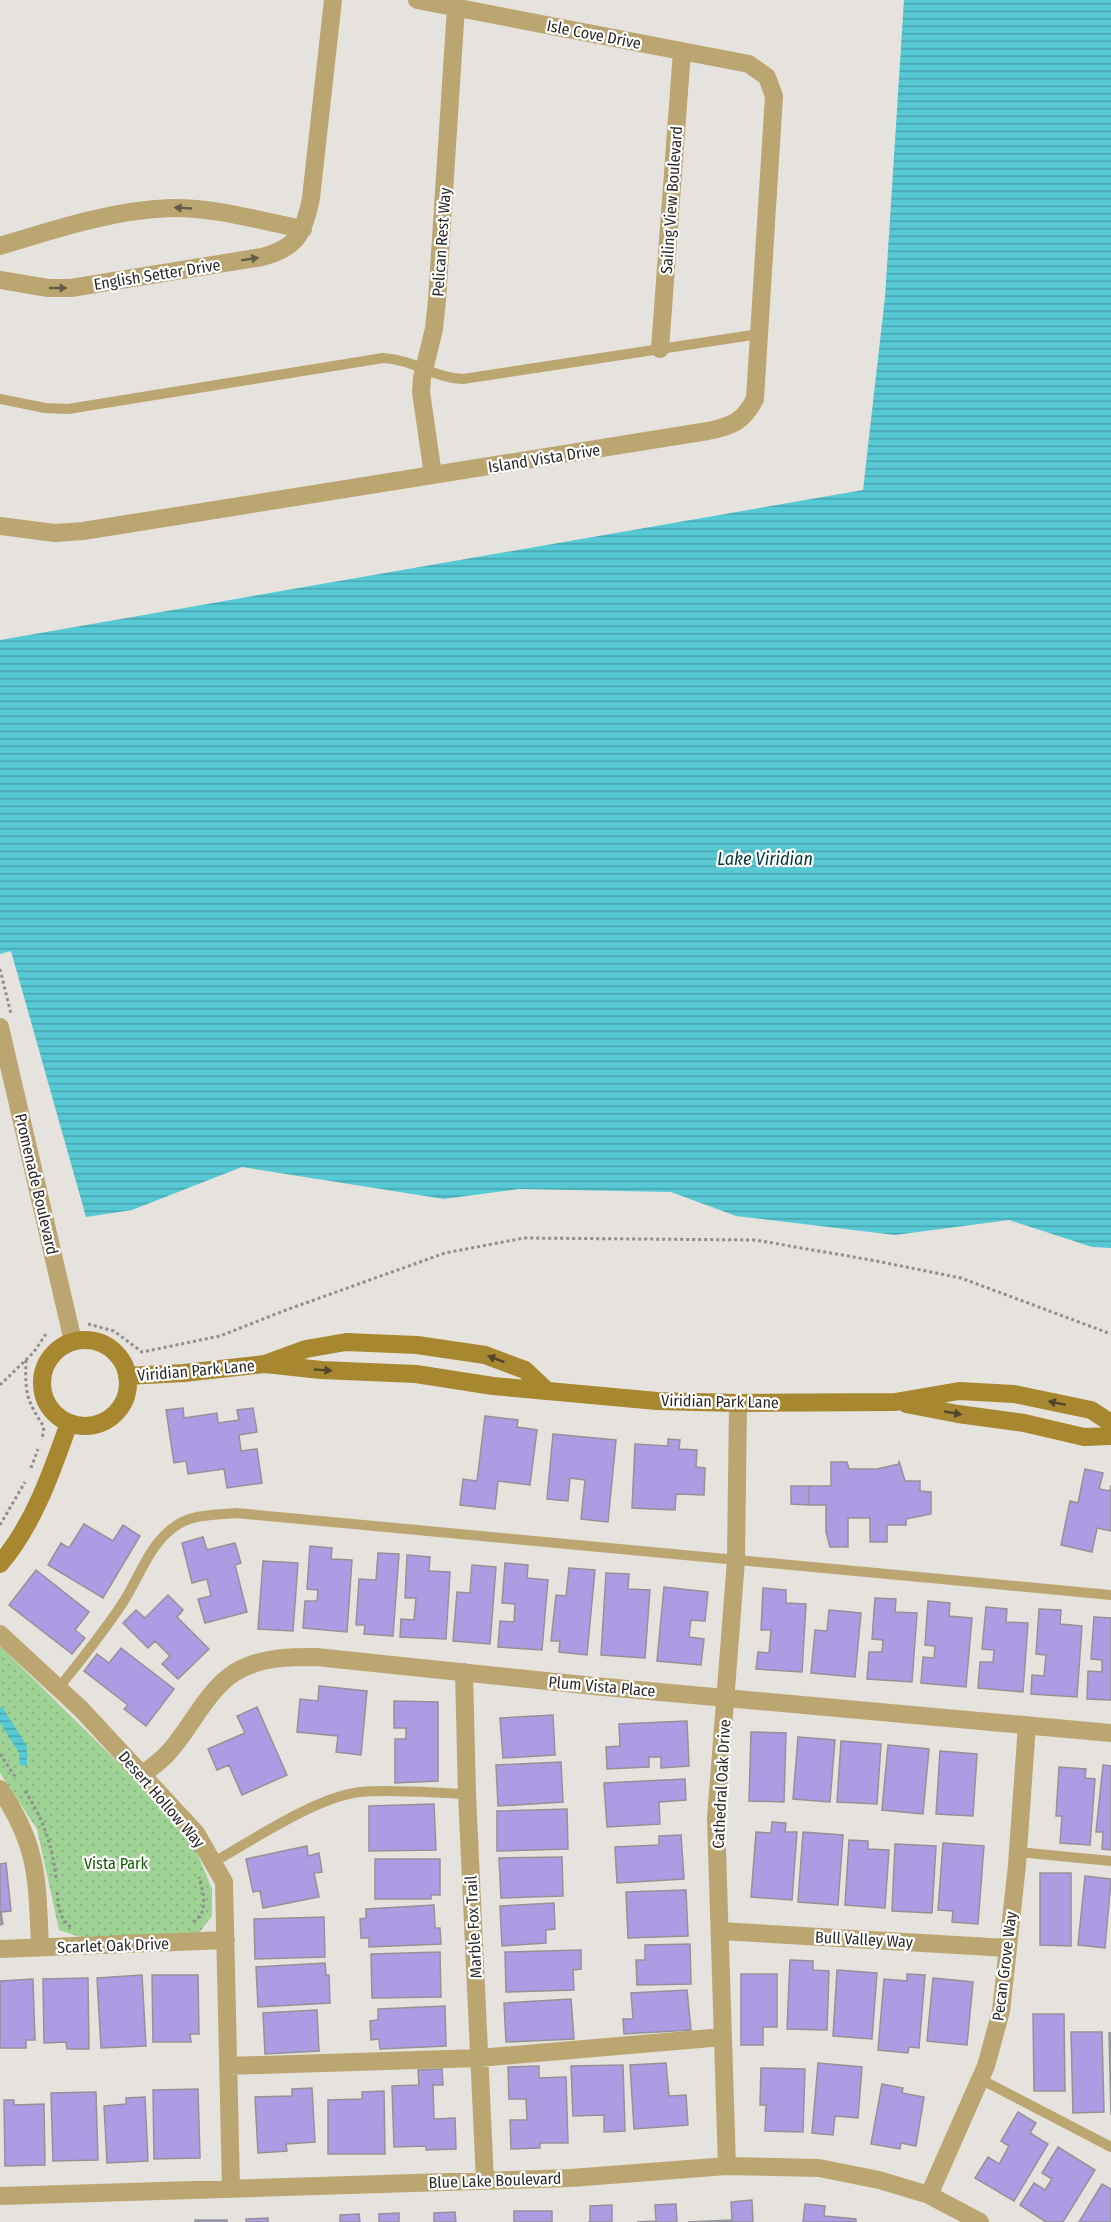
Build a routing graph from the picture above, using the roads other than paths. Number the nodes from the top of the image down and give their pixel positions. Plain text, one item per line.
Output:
1 (333, 0) edge
2 (417, 0) edge
3 (456, 7) junction
4 (682, 51) junction
5 (767, 77) joint
6 (303, 229) junction
7 (0, 246) edge
8 (0, 280) edge
9 (759, 334) junction
10 (660, 349) junction
11 (425, 368) junction
12 (0, 399) edge
13 (433, 475) junction
14 (0, 526) edge
15 (0, 1027) edge
16 (74, 1341) junction
17 (265, 1364) junction
18 (127, 1376) junction
19 (545, 1389) junction
20 (895, 1402) junction
21 (738, 1403) junction
22 (69, 1423) junction
23 (1111, 1423) edge
24 (1111, 1436) edge
25 (736, 1560) junction
26 (0, 1564) edge
27 (1111, 1595) edge
28 (0, 1634) edge
29 (464, 1672) junction
30 (58, 1689) junction
31 (726, 1697) junction
32 (1027, 1725) junction
33 (1111, 1733) edge
34 (142, 1775) junction
35 (0, 1789) edge
36 (467, 1794) junction
37 (1018, 1852) junction
38 (1111, 1861) edge
39 (214, 1862) junction
40 (720, 1931) junction
41 (226, 1940) junction
42 (40, 1947) junction
43 (1007, 1948) junction
44 (0, 1949) edge
45 (723, 2037) junction
46 (480, 2058) junction
47 (228, 2066) junction
48 (980, 2079) junction
49 (1111, 2147) edge
50 (727, 2166) junction
51 (485, 2181) junction
52 (231, 2188) junction
53 (929, 2195) junction
54 (0, 2196) edge
55 (980, 2222) edge

1 - 6 street
2 - 3 street, Isle Cove Drive
3 - 4 street, Isle Cove Drive
3 - 11 street, Pelican Rest Way
4 - 5 street, Isle Cove Drive
4 - 10 street, Sailing View Boulevard
5 - 9 street, Island Vista Drive
6 -> 7 street
8 -> 6 street, English Setter Drive
9 - 10 lane
9 - 13 street, Island Vista Drive
10 - 11 lane
11 - 12 lane
11 - 13 street, Pelican Rest Way
13 - 14 street, Island Vista Drive
15 - 16 street, Promenade Boulevard
16 - 18 street
16 - 22 street
17 - 18 street, Viridian Park Lane
17 -> 19 street, Viridian Park Lane
19 -> 17 street, Viridian Park Lane
18 - 22 street
19 - 21 street, Viridian Park Lane
20 - 21 street, Viridian Park Lane
23 -> 20 street, Viridian Park Lane
20 -> 24 street, Viridian Park Lane
21 - 25 street, Cathedral Oak Drive
22 - 26 street
25 - 27 lane
25 - 30 lane
25 - 31 street, Cathedral Oak Drive
28 - 30 street, Desert Hollow Way
29 - 31 street, Plum Vista Place
29 - 34 street, Plum Vista Place
29 - 36 street, Marble Fox Trail
30 - 34 street, Desert Hollow Way
31 - 32 street, Plum Vista Place
31 - 40 street, Cathedral Oak Drive
32 - 33 street, Plum Vista Place
32 - 37 street, Pecan Grove Way
34 - 39 street, Desert Hollow Way
35 - 42 street
36 - 39 lane
36 - 46 street, Marble Fox Trail
37 - 38 lane
37 - 43 street, Pecan Grove Way
39 - 41 street, Desert Hollow Way
40 - 43 street, Bull Valley Way
40 - 45 street, Cathedral Oak Drive
41 - 42 street, Scarlet Oak Drive
41 - 47 street, Desert Hollow Way
42 - 44 street, Scarlet Oak Drive
43 - 48 street, Pecan Grove Way
45 - 46 street
45 - 50 street, Cathedral Oak Drive
46 - 47 street
46 - 51 street, Marble Fox Trail
47 - 52 street, Desert Hollow Way
48 - 49 lane
48 - 53 street, Pecan Grove Way
50 - 51 street, Blue Lake Boulevard
50 - 53 street, Blue Lake Boulevard
51 - 52 street, Blue Lake Boulevard
52 - 54 street, Blue Lake Boulevard
53 - 55 street, Blue Lake Boulevard

